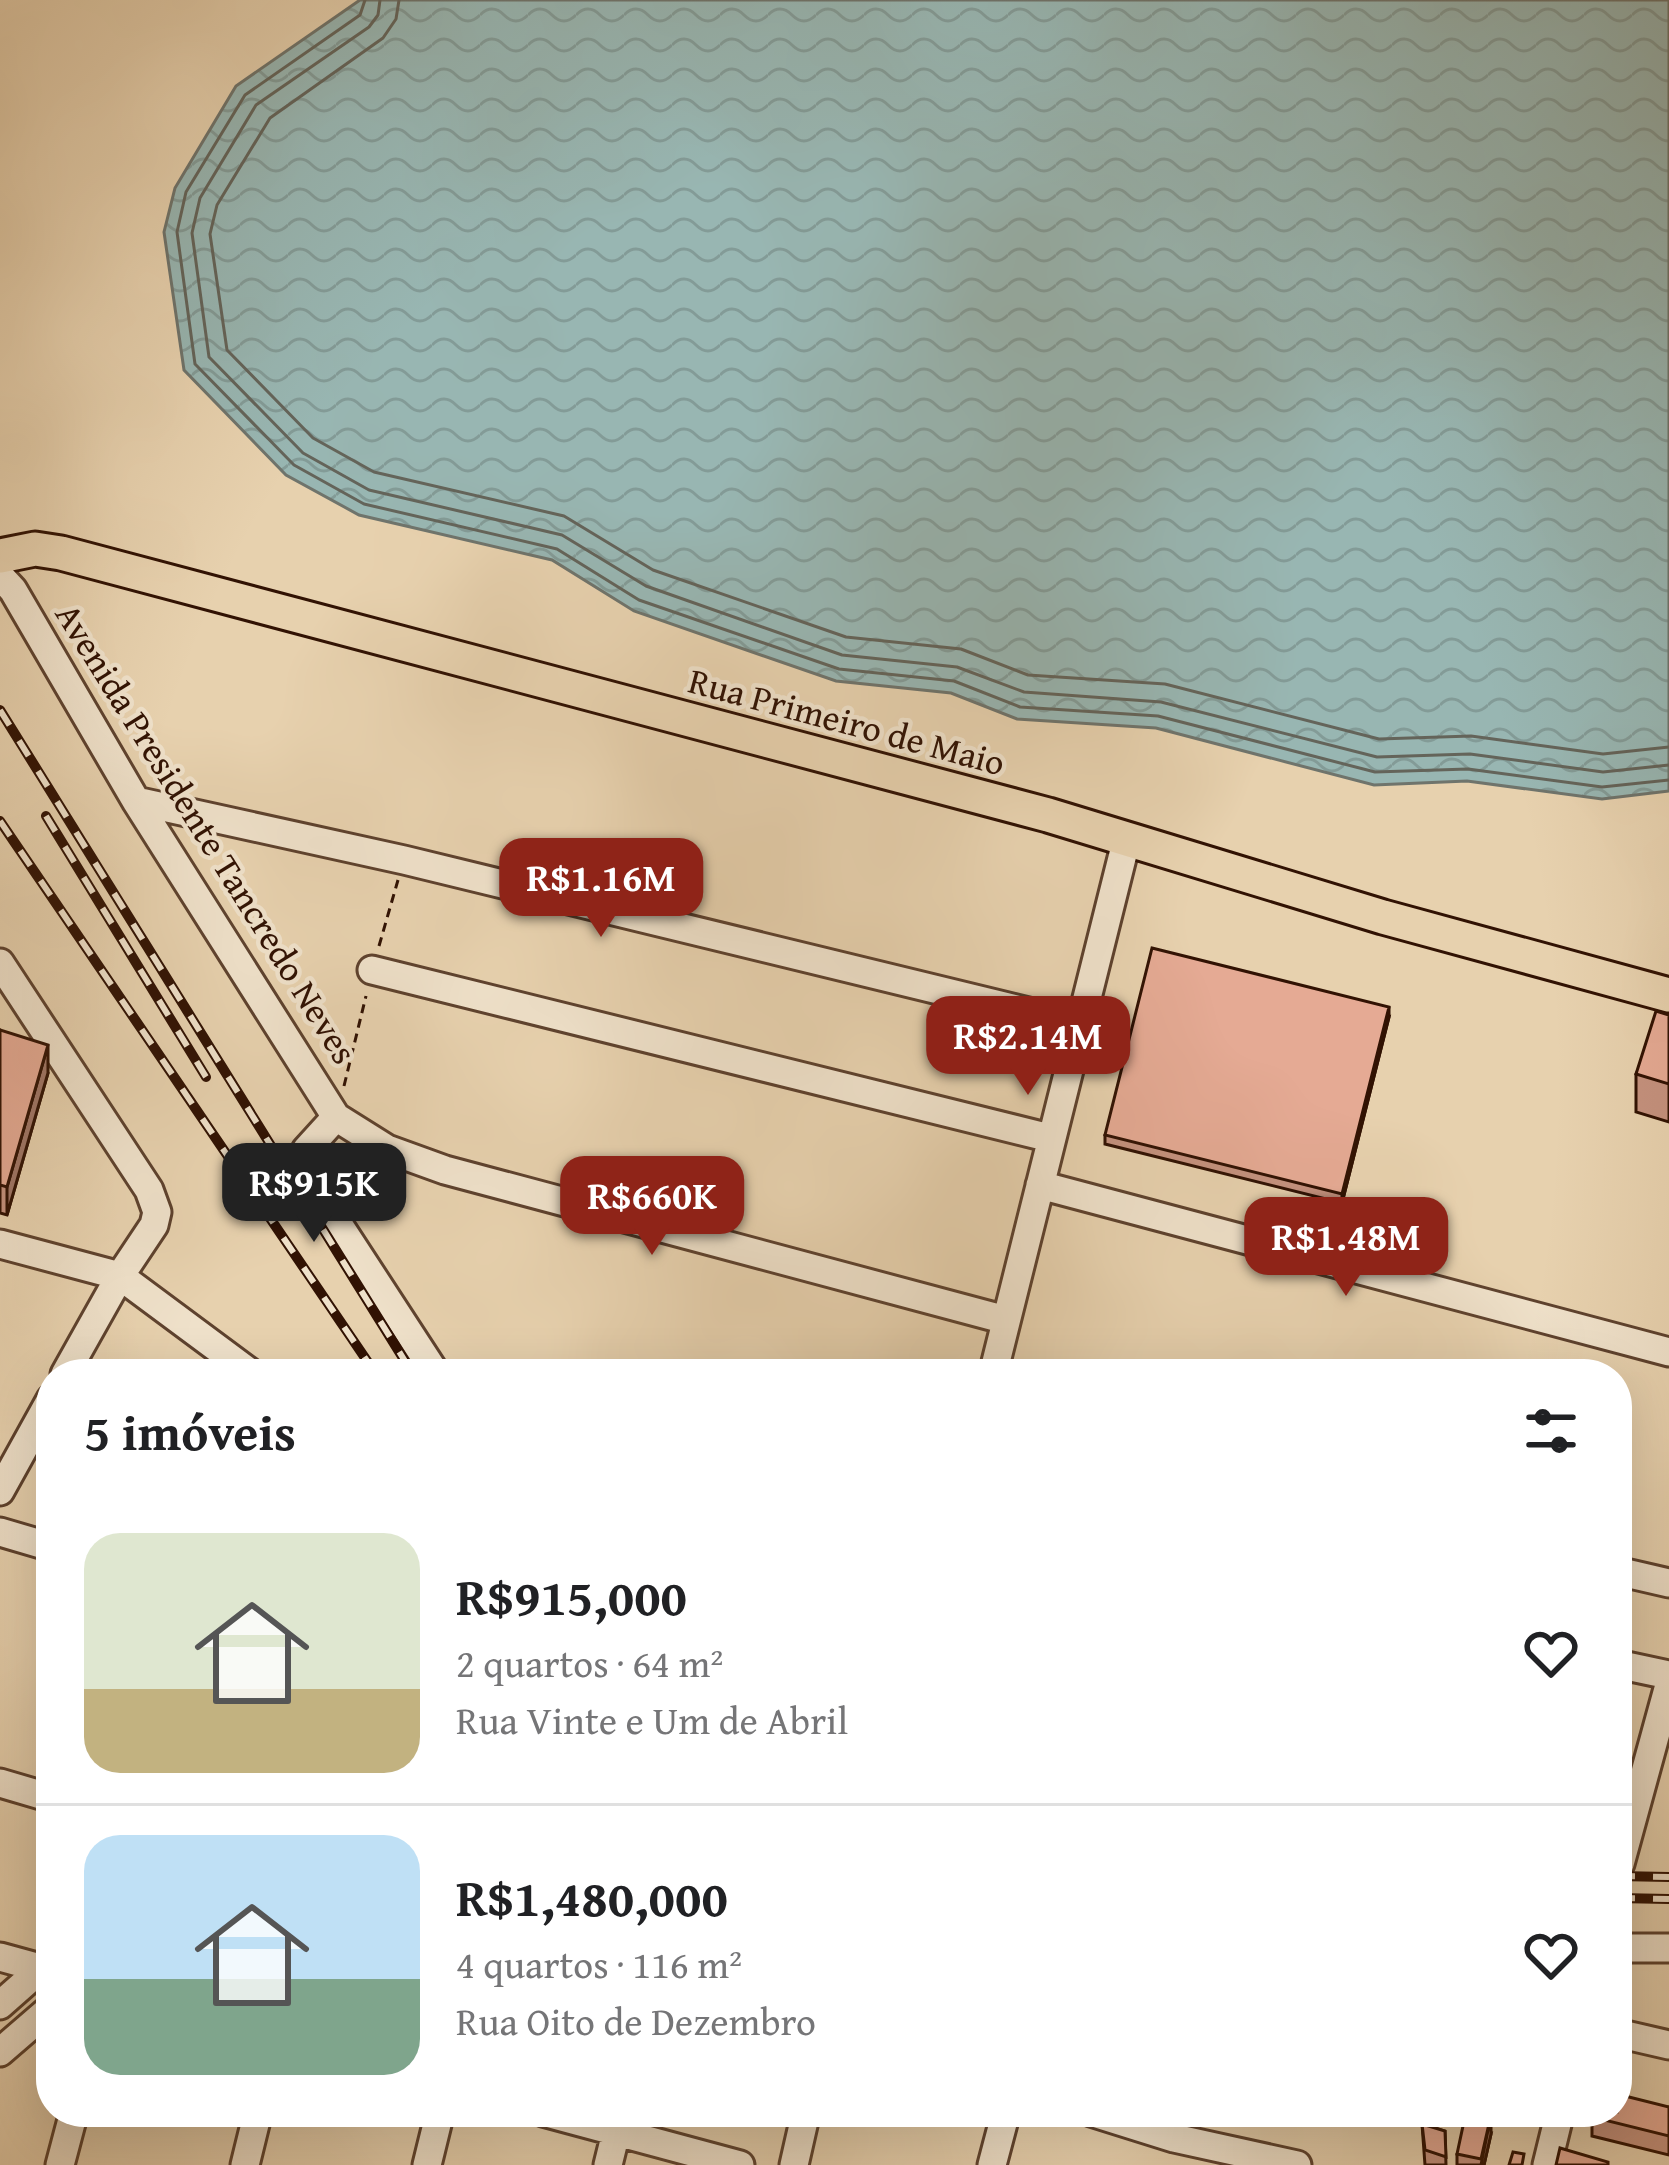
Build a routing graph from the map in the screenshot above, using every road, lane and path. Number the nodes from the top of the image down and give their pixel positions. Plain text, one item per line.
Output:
1 (4, 562) edge
2 (136, 801) junction
3 (1126, 838) junction
4 (0, 963) edge
5 (372, 970) dead end
6 (1669, 994) edge
7 (1078, 1024) junction
8 (336, 1117) junction
9 (1050, 1138) junction
10 (1040, 1185) junction
11 (0, 1244) edge
12 (120, 1276) junction
13 (1006, 1320) junction
14 (1669, 1352) edge
15 (73, 1359) edge
16 (232, 1359) edge
17 (426, 1359) edge
18 (997, 1359) edge
19 (36, 1426) edge
20 (0, 1491) edge
21 (0, 1532) edge
22 (36, 1542) edge
23 (1632, 1574) edge
24 (1669, 1583) edge
25 (1632, 1667) edge
26 (1669, 1675) edge
27 (1669, 1685) edge
28 (1633, 1781) edge
29 (0, 1784) edge
30 (36, 1794) edge
31 (1669, 1800) edge
32 (1632, 1948) edge
33 (1669, 1948) edge
34 (0, 1957) edge
35 (36, 1965) edge
36 (36, 1976) edge
37 (0, 2005) edge
38 (36, 2021) edge
39 (1632, 2035) edge
40 (1669, 2044) edge
41 (0, 2052) edge
42 (70, 2127) edge
43 (254, 2127) edge
44 (436, 2127) edge
45 (617, 2127) edge
46 (632, 2127) edge
47 (803, 2127) edge
48 (1002, 2127) edge
49 (1121, 2127) edge
50 (1556, 2127) edge
51 (1172, 2152) edge
52 (60, 2165) edge
53 (245, 2165) edge
54 (427, 2165) edge
55 (608, 2165) edge
56 (740, 2165) edge
57 (794, 2165) edge
58 (992, 2165) edge
59 (1297, 2165) edge
60 (1546, 2165) edge

1 - 2 street, Avenida Presidente Tancredo Neves
1 - 3 main road, Rua Primeiro de Maio
2 - 7 street
2 - 8 street, Avenida Presidente Tancredo Neves
3 - 6 main road, Rua Primeiro de Maio
3 - 7 street
4 - 12 street
5 - 9 street
7 - 9 street
8 - 13 street
8 - 17 street
9 - 10 street
10 - 13 street
10 - 14 street
11 - 12 street
12 - 15 street
12 - 16 street
13 - 18 street
19 - 20 street
21 - 22 street
23 - 24 street
25 - 26 street
27 - 28 street
28 - 31 street
29 - 30 street
32 - 33 street
34 - 35 street
36 - 37 street
38 - 41 street
39 - 40 street
42 - 52 street
43 - 53 street
44 - 54 street
45 - 55 street
46 - 56 street
47 - 57 street
48 - 58 street
49 - 51 street
50 - 60 street
51 - 59 street

